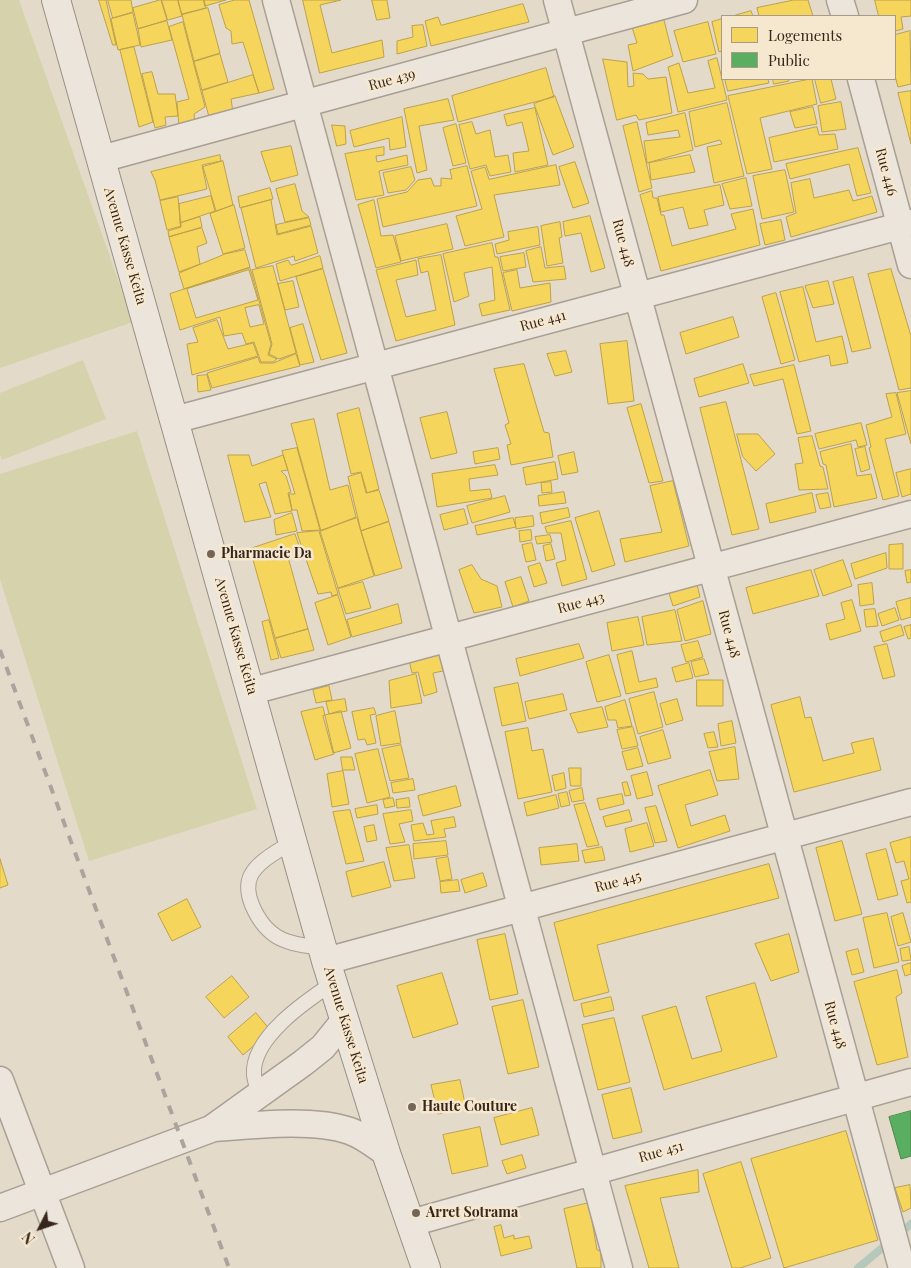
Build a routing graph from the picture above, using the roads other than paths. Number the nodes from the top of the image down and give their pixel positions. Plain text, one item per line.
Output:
1 (56, 0) edge
2 (276, 0) edge
3 (557, 0) edge
4 (684, 0) edge
5 (840, 0) edge
6 (845, 15) edge
7 (566, 32) junction
8 (862, 80) edge
9 (304, 104) junction
10 (101, 159) junction
11 (906, 224) edge
12 (911, 265) edge
13 (637, 296) junction
14 (375, 366) junction
15 (174, 420) junction
16 (911, 514) edge
17 (711, 568) junction
18 (448, 638) junction
19 (252, 691) junction
20 (911, 802) edge
21 (784, 838) junction
22 (293, 841) junction
23 (521, 908) junction
24 (327, 964) junction
25 (344, 1021) junction
26 (0, 1080) edge
27 (911, 1082) edge
28 (259, 1094) junction
29 (855, 1098) junction
30 (212, 1129) junction
31 (386, 1154) junction
32 (593, 1172) junction
33 (42, 1192) junction
34 (0, 1208) edge
35 (411, 1223) junction
36 (900, 1260) edge
37 (71, 1268) edge
38 (426, 1268) edge
39 (618, 1268) edge

1 - 10 main road, Avenue Kasse Keita
2 - 9 street
3 - 7 street, Rue 448
4 - 7 street, Rue 439
5 - 6 street
7 - 9 street, Rue 439
7 - 13 street, Rue 448
8 - 11 street, Rue 446
9 - 10 street, Rue 439
9 - 14 street
10 - 15 main road, Avenue Kasse Keita
11 - 12 street, Rue 446
11 - 13 street, Rue 441
13 - 14 street, Rue 441
13 - 17 street, Rue 448
14 - 15 street, Rue 441
14 - 18 street
15 - 19 main road, Avenue Kasse Keita
16 - 17 street, Rue 443
17 - 18 street, Rue 443
17 - 21 street, Rue 448
18 - 19 street, Rue 443
18 - 23 street
19 - 22 main road, Avenue Kasse Keita
20 - 21 street, Rue 445
21 - 23 street, Rue 445
21 - 29 street, Rue 448
22 - 24 main road, Avenue Kasse Keita
22 - 24 lane
23 - 24 street, Rue 445
23 - 32 street
24 - 25 main road, Avenue Kasse Keita
24 - 28 lane
25 - 28 street
25 - 31 main road, Avenue Kasse Keita
26 - 33 street
27 - 29 street, Rue 451
28 - 30 street
29 - 32 street, Rue 451
29 - 36 street, Rue 448
30 - 31 street
30 - 33 street
31 - 35 main road, Avenue Kasse Keita
32 - 35 street, Rue 451
32 - 39 street
33 - 34 street
33 - 37 street
35 - 38 main road, Avenue Kasse Keita

